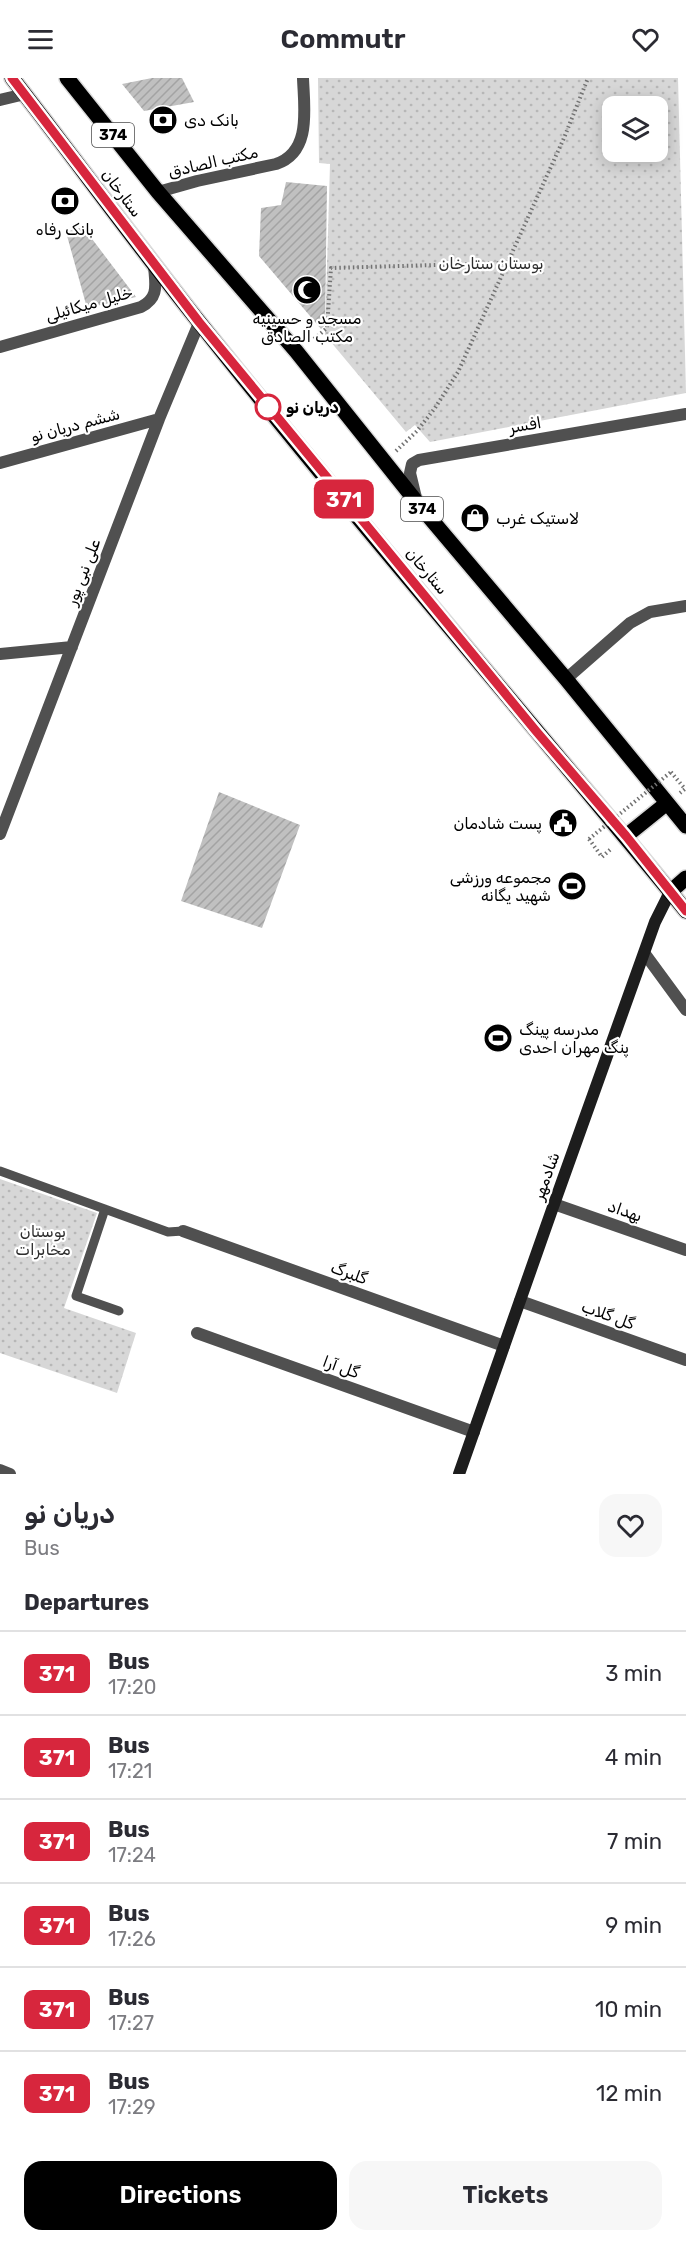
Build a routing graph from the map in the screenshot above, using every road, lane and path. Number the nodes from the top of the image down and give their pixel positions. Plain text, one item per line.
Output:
1 (12, 78) edge
2 (67, 78) edge
3 (303, 78) edge
4 (588, 78) edge
5 (25, 94) junction
6 (0, 100) edge
7 (158, 192) junction
8 (507, 263) junction
9 (154, 265) junction
10 (199, 322) junction
11 (314, 339) dead end
12 (0, 346) edge
13 (686, 414) edge
14 (159, 419) junction
15 (385, 462) junction
16 (0, 463) edge
17 (418, 505) junction
18 (686, 606) edge
19 (72, 647) junction
20 (0, 654) edge
21 (566, 679) junction
22 (685, 789) edge
23 (667, 803) junction
24 (686, 826) edge
25 (0, 834) edge
26 (626, 836) junction
27 (602, 857) dead end
28 (686, 878) edge
29 (670, 892) junction
30 (686, 911) edge
31 (645, 954) junction
32 (686, 1010) edge
33 (0, 1171) edge
34 (554, 1204) junction
35 (105, 1209) junction
36 (183, 1231) joint
37 (686, 1250) edge
38 (520, 1301) junction
39 (119, 1311) dead end
40 (197, 1333) dead end
41 (504, 1346) junction
42 (686, 1360) edge
43 (474, 1432) junction
44 (0, 1470) edge
45 (10, 1474) edge
46 (459, 1474) edge

1 - 5 main road, ستارخان / 374
2 - 7 main road, ستارخان / 374
3 - 7 street, مکتب الصادق
4 - 8 path
5 - 6 street
5 - 9 main road, ستارخان / 374
7 - 15 main road, ستارخان / 374
8 - 11 path
8 - 15 path
9 - 10 main road, ستارخان / 374
9 - 12 street, خلیل میکائیلی
10 - 14 street, علی نبی پور
10 - 26 main road, ستارخان / 374
13 - 17 street, افسر
14 - 16 street, ششم دریان نو
14 - 19 street, علی نبی پور
15 - 17 main road, ستارخان / 374
17 - 21 main road, ستارخان / 374
18 - 21 street
19 - 20 street
19 - 25 street, علی نبی پور
21 - 23 main road, ستارخان / 374
22 - 27 path, bridge
23 - 24 main road, ستارخان / 374
23 - 26 main road
26 - 29 main road, ستارخان / 374
28 - 29 main road
29 - 30 main road, ستارخان / 374
29 - 31 main road, شادمهر
31 - 32 street
31 - 34 main road, شادمهر
33 - 35 lane
34 - 37 street, بهداد
34 - 38 main road, شادمهر
35 - 36 lane
35 - 39 lane
36 - 41 street, گلبرگ
38 - 41 main road, شادمهر
38 - 42 street, گل گلاب
40 - 43 street, گل آرا
41 - 43 main road, شادمهر
43 - 46 main road, شادمهر
44 - 45 street

